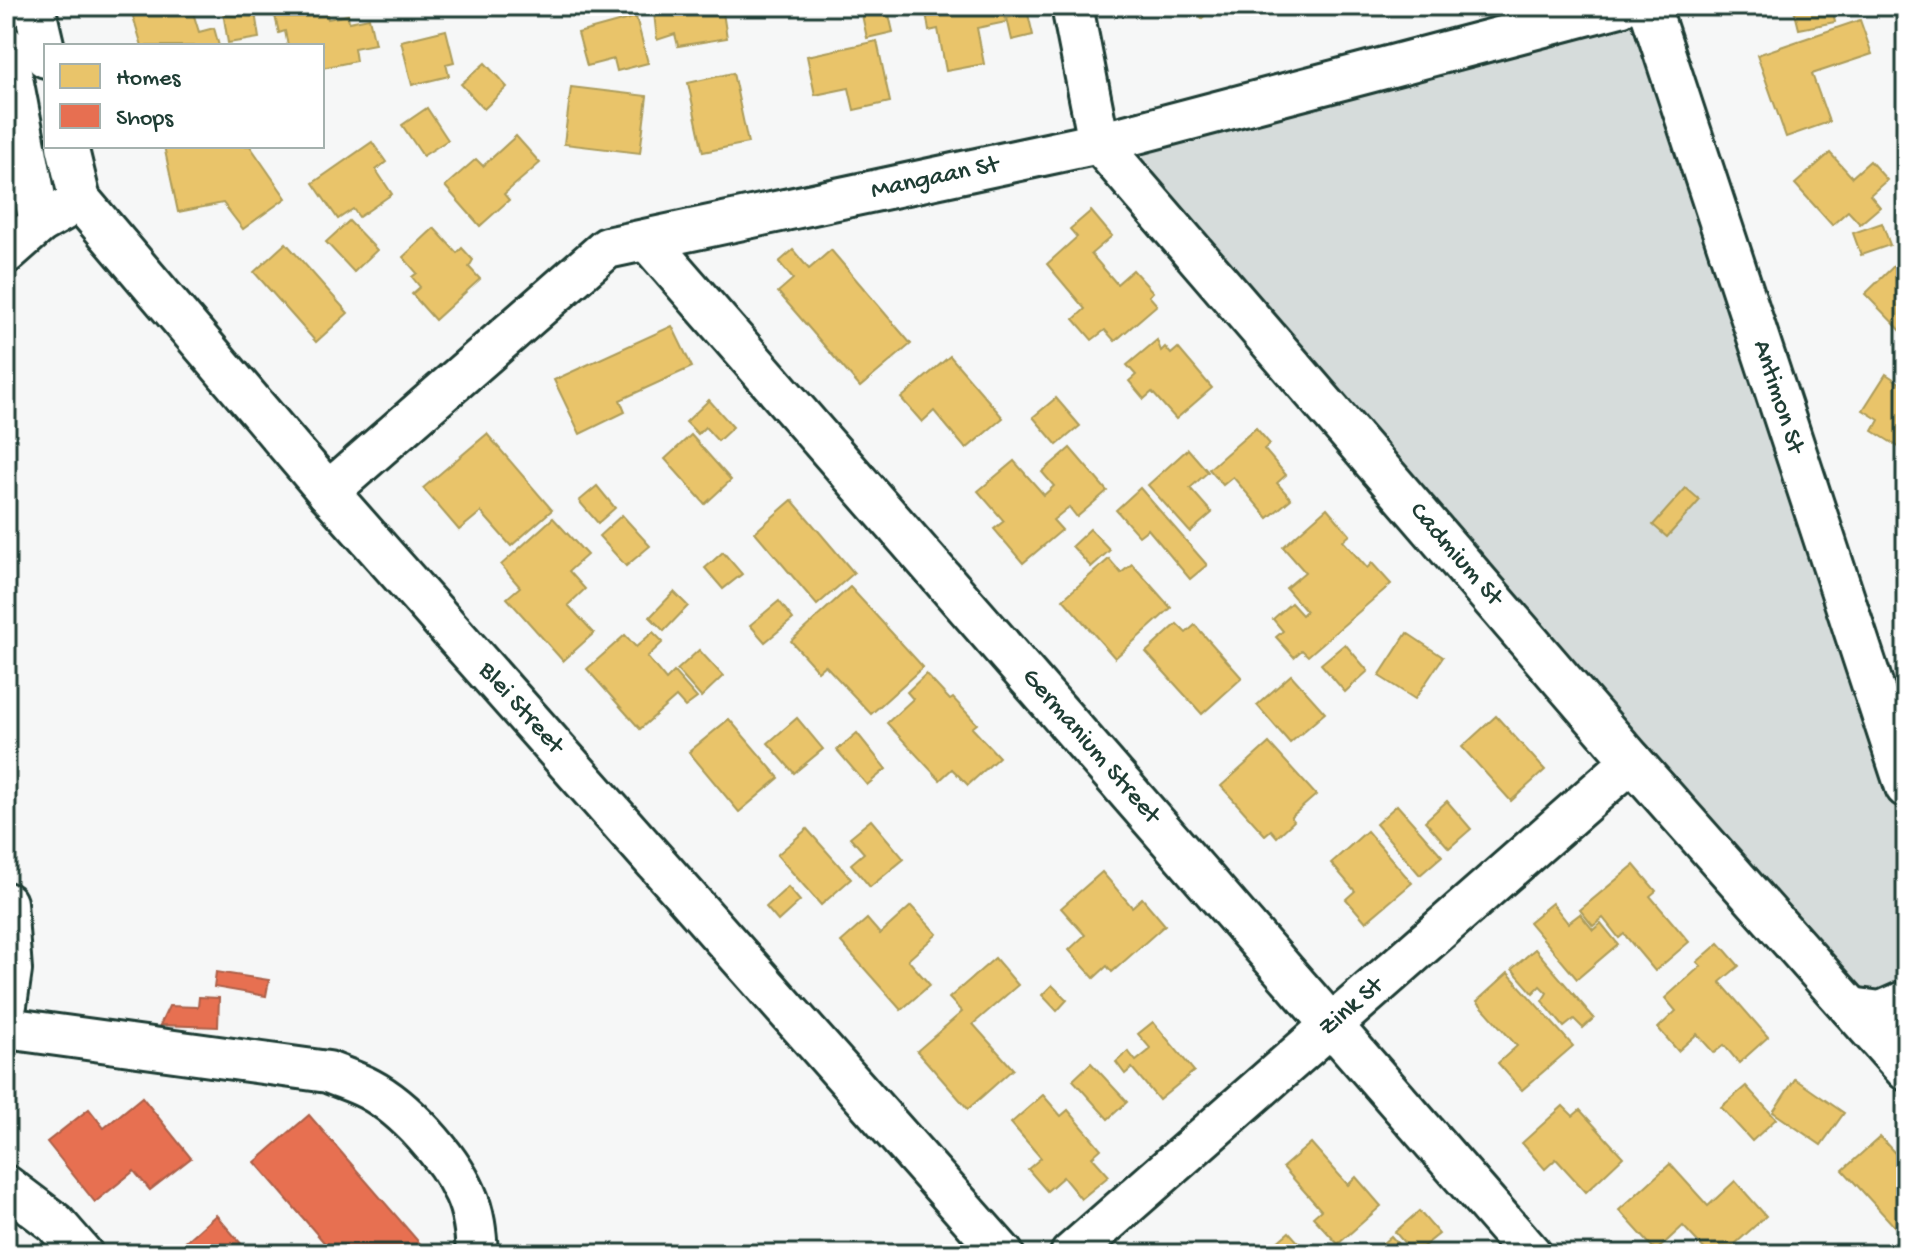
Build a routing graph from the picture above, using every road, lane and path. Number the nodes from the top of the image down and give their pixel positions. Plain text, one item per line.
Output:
1 (34, 6) edge
2 (1072, 6) edge
3 (1620, 6) edge
4 (1649, 6) edge
5 (6, 47) edge
6 (44, 48) edge
7 (1099, 143) junction
8 (67, 148) edge
9 (80, 200) junction
10 (40, 223) junction
11 (648, 241) junction
12 (6, 253) edge
13 (328, 492) junction
14 (1632, 761) junction
15 (1905, 784) edge
16 (6, 903) edge
17 (1906, 1001) edge
18 (6, 1005) edge
19 (1851, 1008) junction
20 (1333, 1025) junction
21 (6, 1028) edge
22 (1906, 1070) edge
23 (6, 1186) edge
24 (82, 1254) edge
25 (477, 1254) edge
26 (1003, 1254) edge
27 (1071, 1254) edge
28 (1531, 1254) edge

1 - 6 street
2 - 7 street, Cadmium St
3 - 7 street, Mangaan St
4 - 15 street, Antimon St
5 - 10 street
7 - 11 street, Mangaan St
7 - 14 street, Cadmium St
8 - 9 street, Blei Street
9 - 10 street
9 - 13 street, Blei Street
10 - 12 street
11 - 13 street, Mangaan St
11 - 20 street, Germanium Street
13 - 26 street, Blei Street
14 - 19 street, Cadmium St
14 - 20 street, Zink St
16 - 18 street
17 - 19 street
19 - 22 street, Cadmium St
20 - 27 street, Zink St
20 - 28 street, Germanium Street
21 - 25 street
23 - 24 street

